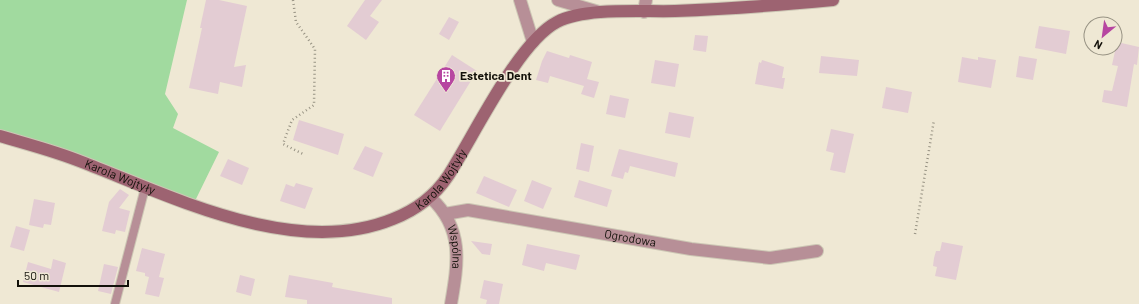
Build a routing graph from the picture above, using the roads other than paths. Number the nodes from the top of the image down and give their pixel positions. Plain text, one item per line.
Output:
1 (520, 0) edge
2 (558, 0) edge
3 (832, 0) edge
4 (645, 6) edge
5 (602, 13) junction
6 (533, 42) junction
7 (0, 136) edge
8 (145, 188) junction
9 (431, 198) junction
10 (445, 214) junction
11 (817, 251) dead end
12 (115, 304) edge
13 (451, 304) edge

1 - 6 street
2 - 5 street
3 - 4 street, Karola Wojtyły
4 - 5 street, Karola Wojtyły
5 - 6 street, Karola Wojtyły
6 - 9 street, Karola Wojtyły
7 - 8 street, Karola Wojtyły
8 - 9 street, Karola Wojtyły
8 - 12 lane
9 - 10 street, Wspólna
10 - 11 street, Ogrodowa
10 - 13 street, Wspólna

